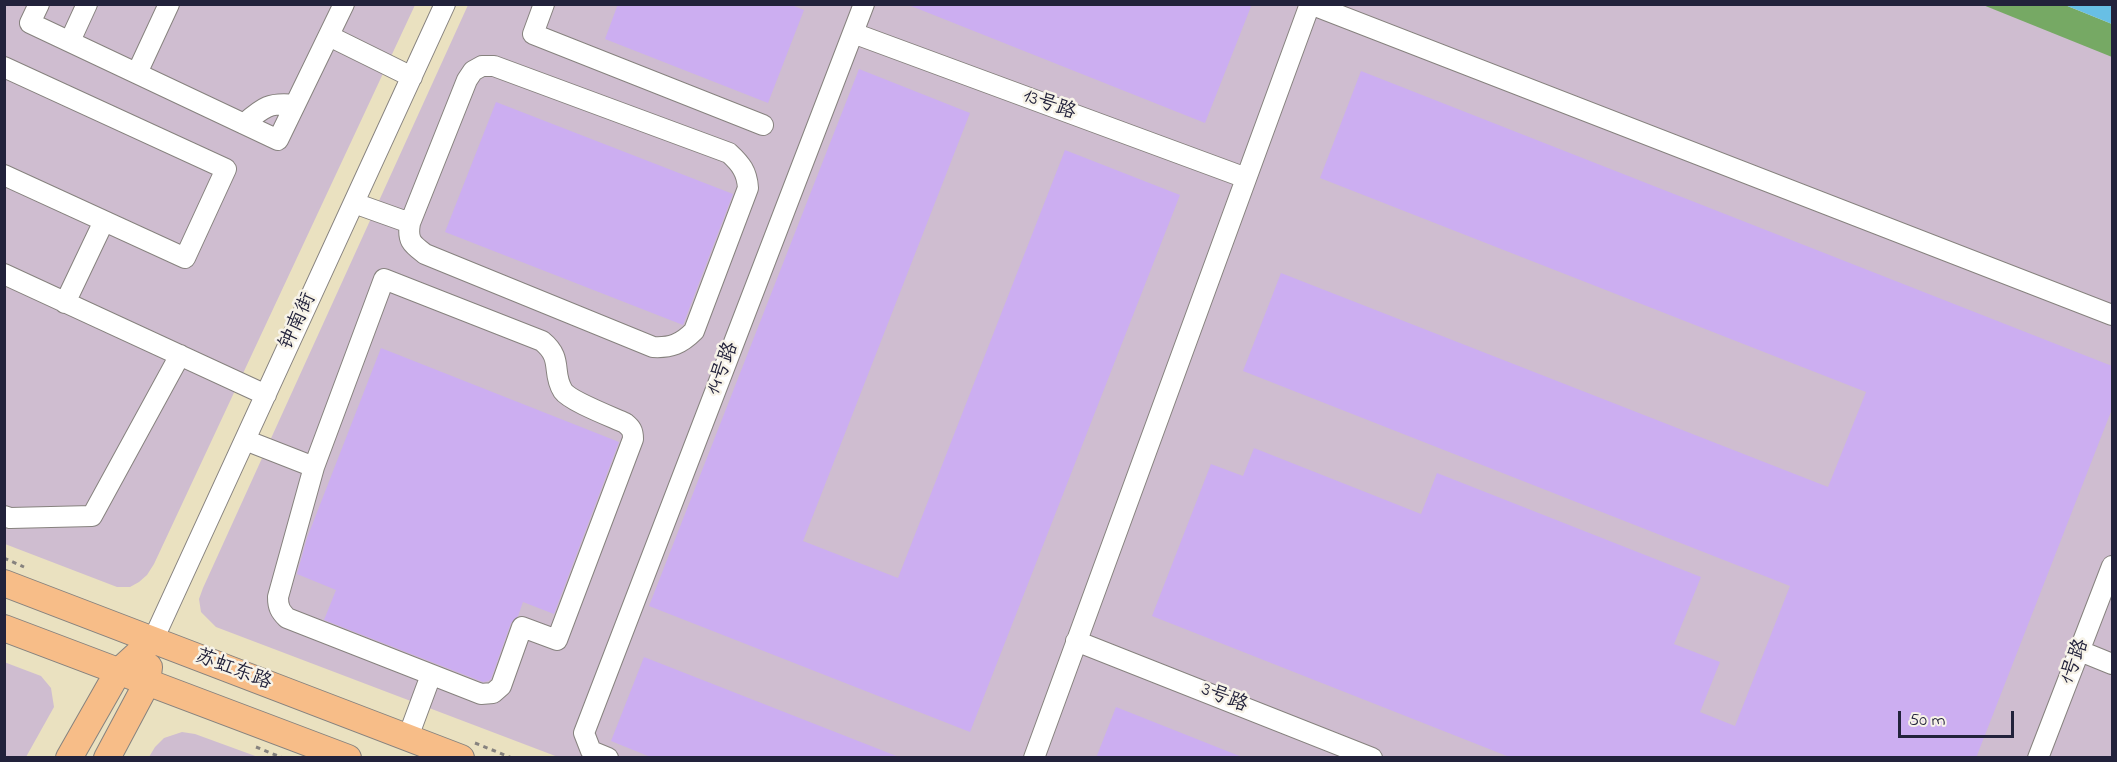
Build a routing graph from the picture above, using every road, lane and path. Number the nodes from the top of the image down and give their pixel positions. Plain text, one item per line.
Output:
1 (39, 4) edge
2 (87, 4) edge
3 (169, 4) edge
4 (344, 4) edge
5 (445, 4) edge
6 (544, 4) edge
7 (864, 4) edge
8 (1310, 4) edge
9 (853, 33) junction
10 (329, 36) junction
11 (69, 41) junction
12 (4, 67) edge
13 (137, 73) junction
14 (412, 77) junction
15 (295, 105) junction
16 (244, 124) junction
17 (764, 125) dead end
18 (4, 175) edge
19 (1246, 178) junction
20 (354, 203) junction
21 (104, 220) junction
22 (410, 223) junction
23 (4, 274) edge
24 (65, 303) junction
25 (2112, 315) edge
26 (180, 355) junction
27 (266, 395) junction
28 (245, 440) junction
29 (314, 467) junction
30 (4, 516) edge
31 (2112, 566) edge
32 (4, 583) edge
33 (4, 628) edge
34 (153, 640) junction
35 (1076, 641) junction
36 (2080, 651) junction
37 (2112, 664) edge
38 (118, 672) junction
39 (431, 675) junction
40 (147, 682) junction
41 (408, 737) junction
42 (69, 758) edge
43 (107, 758) edge
44 (348, 758) edge
45 (461, 758) edge
46 (608, 758) edge
47 (1034, 758) edge
48 (1371, 758) edge
49 (2038, 758) edge

1 - 11 street
2 - 11 street
3 - 13 street
4 - 10 street
5 - 14 street, 钟南街
6 - 17 street
7 - 9 street, 14号路
8 - 19 street
8 - 25 street
9 - 19 street, 13号路
9 - 46 street, 14号路
10 - 14 street
10 - 15 street
11 - 13 street
12 - 21 street
13 - 16 street
14 - 20 street, 钟南街
15 - 16 street
15 - 16 street
18 - 21 street
19 - 35 street
20 - 22 street
20 - 27 street, 钟南街
21 - 24 street
22 - 22 street
23 - 24 street
24 - 26 street
26 - 27 street
26 - 30 street
27 - 28 street, 钟南街
28 - 29 street
28 - 34 street, 钟南街
29 - 39 street
29 - 39 street
31 - 36 street, 1号路
32 - 34 main road, 苏虹东路
33 - 38 main road, 苏虹东路
34 - 38 main road, 钟南街
34 - 40 main road, 钟南街
34 - 41 main road, 苏虹东路
35 - 47 street
35 - 48 street, 3号路
36 - 37 street
36 - 49 street, 1号路
38 - 40 main road, 苏虹东路
38 - 42 main road, 钟南街
39 - 41 street
40 - 43 main road, 钟南街
40 - 44 main road, 苏虹东路
41 - 45 main road, 苏虹东路

